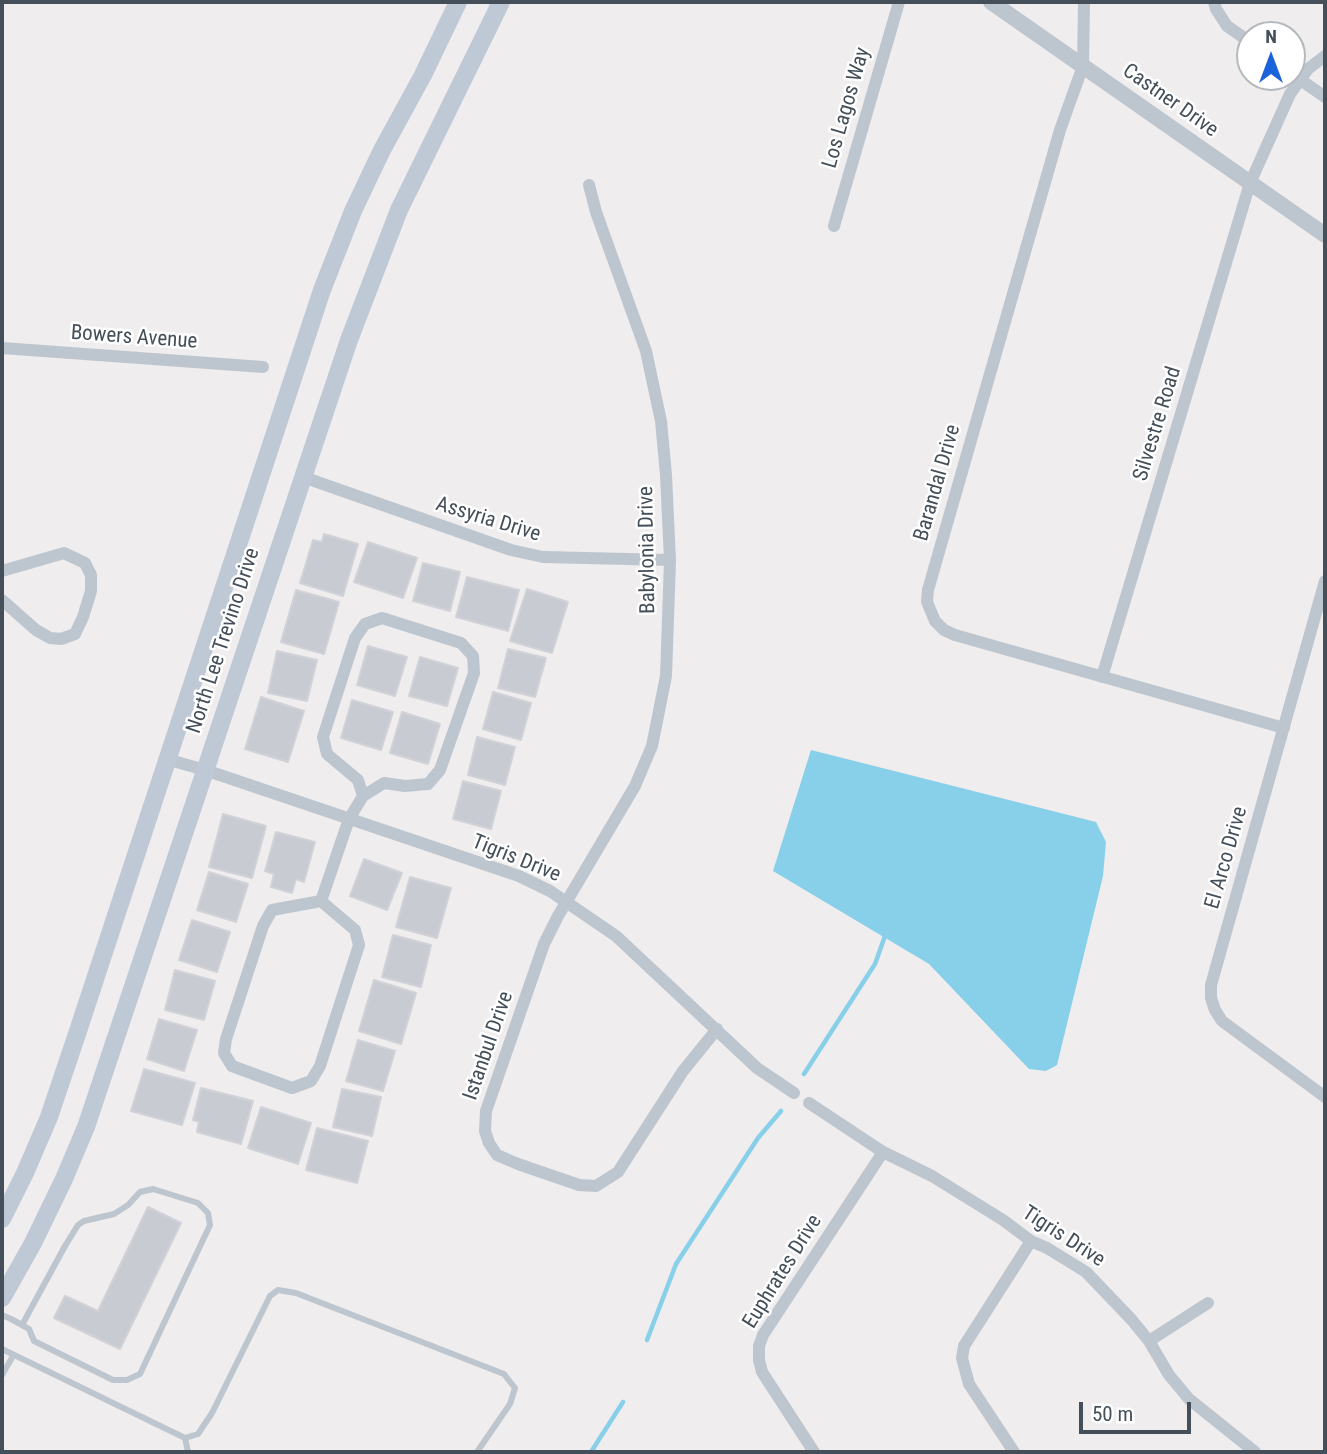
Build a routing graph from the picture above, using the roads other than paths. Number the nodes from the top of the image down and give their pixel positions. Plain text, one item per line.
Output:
1 (458, 2) edge
2 (501, 2) edge
3 (898, 2) edge
4 (991, 2) edge
5 (1084, 2) edge
6 (1214, 2) edge
7 (1236, 33) edge
8 (1325, 56) edge
9 (1083, 66) junction
10 (1306, 70) edge
11 (1306, 84) edge
12 (1291, 91) edge
13 (1325, 97) edge
14 (1250, 183) junction
15 (589, 185) dead end
16 (834, 226) dead end
17 (1325, 236) edge
18 (2, 348) edge
19 (263, 367) dead end
20 (303, 477) junction
21 (670, 561) junction
22 (2, 571) edge
23 (1325, 581) edge
24 (2, 600) edge
25 (1102, 677) junction
26 (1284, 728) junction
27 (166, 759) junction
28 (205, 770) junction
29 (363, 796) junction
30 (349, 819) junction
31 (321, 901) junction
32 (566, 902) junction
33 (717, 1029) junction
34 (794, 1093) dead end
35 (1325, 1097) edge
36 (809, 1103) dead end
37 (883, 1152) junction
38 (2, 1219) edge
39 (1031, 1241) junction
40 (2, 1298) edge
41 (1208, 1303) dead end
42 (2, 1315) edge
43 (22, 1325) junction
44 (1149, 1341) junction
45 (2, 1349) edge
46 (13, 1356) junction
47 (2, 1375) edge
48 (185, 1438) junction
49 (188, 1452) edge
50 (477, 1452) edge
51 (814, 1452) edge
52 (1014, 1452) edge
53 (1255, 1452) edge

1 - 27 main road, North Lee Trevino Drive
2 - 20 main road, North Lee Trevino Drive
3 - 16 street, Los Lagos Way
4 - 9 street, Castner Drive
5 - 9 street, Barandal Drive
6 - 7 street
8 - 10 street, Silvestre Road
9 - 14 street, Castner Drive
9 - 25 street, Barandal Drive
11 - 13 street
12 - 14 street, Silvestre Road
14 - 17 street, Castner Drive
14 - 25 street, Silvestre Road
15 - 21 street, Babylonia Drive
18 - 19 street, Bowers Avenue
20 - 21 street, Assyria Drive
20 - 28 main road, North Lee Trevino Drive
21 - 32 street, Babylonia Drive
22 - 24 street
23 - 26 street, El Arco Drive
25 - 26 street, Barandal Drive
26 - 35 street, El Arco Drive
27 - 28 street, Tigris Drive
27 - 38 main road, North Lee Trevino Drive
28 - 30 street, Tigris Drive
28 - 40 main road, North Lee Trevino Drive
29 - 29 street
29 - 30 street
30 - 31 street
30 - 32 street, Tigris Drive
31 - 31 street
32 - 33 street, Tigris Drive
32 - 33 street, Istanbul Drive
33 - 34 street, Tigris Drive
36 - 37 street, Tigris Drive
37 - 39 street, Tigris Drive
37 - 51 street, Euphrates Drive
39 - 44 street, Tigris Drive
39 - 52 street
41 - 44 street
42 - 43 lane
43 - 43 lane
44 - 53 street, Tigris Drive
45 - 46 lane
46 - 47 lane
46 - 48 lane
48 - 49 lane
48 - 50 lane

